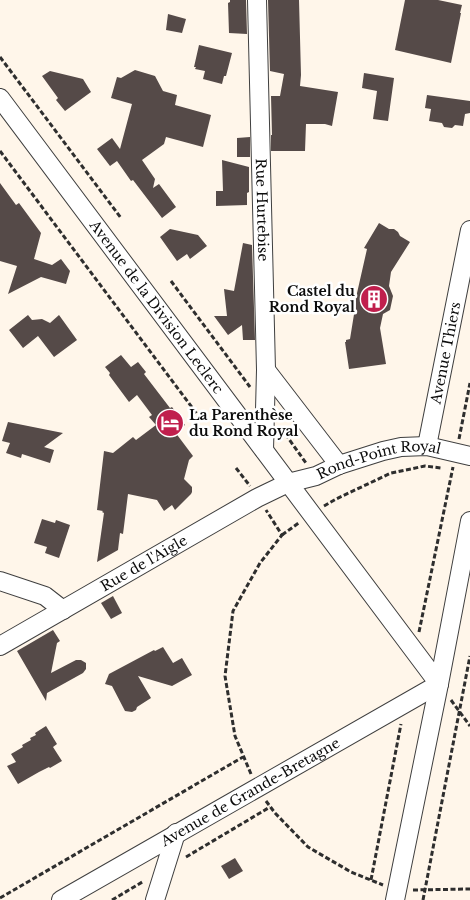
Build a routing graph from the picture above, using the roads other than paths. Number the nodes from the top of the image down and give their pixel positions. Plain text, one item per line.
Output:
1 (257, 0) edge
2 (0, 98) edge
3 (470, 230) edge
4 (266, 370) junction
5 (427, 446) junction
6 (264, 450) junction
7 (460, 462) edge
8 (339, 464) junction
9 (288, 483) junction
10 (470, 520) edge
11 (0, 581) edge
12 (63, 610) junction
13 (0, 646) edge
14 (439, 684) junction
15 (176, 833) junction
16 (396, 895) edge
17 (61, 900) edge
18 (156, 900) edge

1 - 4 street, Rue Hurtebise
2 - 6 street, Avenue de la Division Leclerc
3 - 5 street, Avenue Thiers
4 - 6 street, Rue Hurtebise
4 - 8 street
5 - 7 street, Rond-Point Royal
5 - 8 street, Rond-Point Royal
6 - 9 street, Avenue de la Division Leclerc
8 - 9 street, Rond-Point Royal
9 - 12 street, Rue de l'Aigle
9 - 14 street, Avenue de la Division Leclerc
10 - 14 street
11 - 12 street
12 - 13 street, Rue de l'Aigle
14 - 15 street, Avenue de Grande-Bretagne
14 - 16 street
15 - 17 street, Avenue de Grande-Bretagne
15 - 18 street

